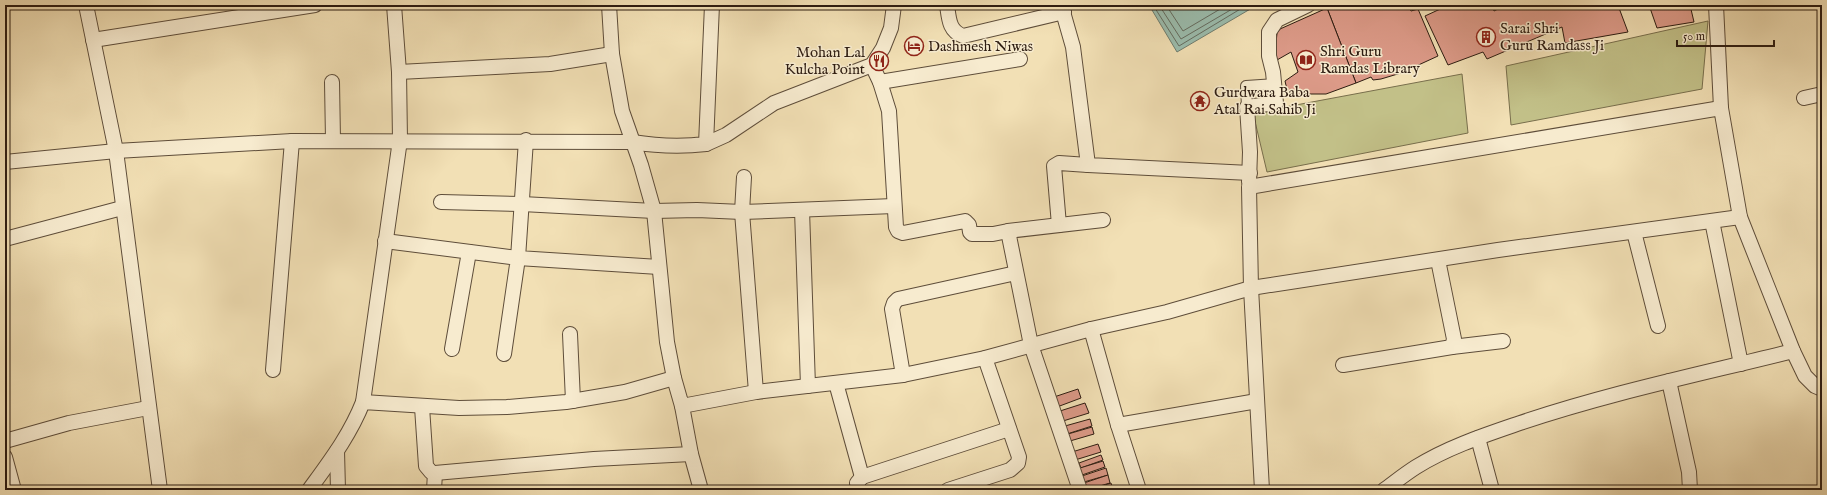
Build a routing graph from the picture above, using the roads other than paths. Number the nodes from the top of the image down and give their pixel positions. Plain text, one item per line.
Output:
1 (86, 5) edge
2 (310, 5) edge
3 (394, 5) edge
4 (609, 5) edge
5 (712, 5) edge
6 (894, 5) edge
7 (947, 5) edge
8 (1308, 5) edge
9 (1716, 5) edge
10 (1063, 9) edge
11 (93, 40) junction
12 (612, 54) junction
13 (1020, 59) dead end
14 (872, 64) junction
15 (399, 72) junction
16 (332, 82) dead end
17 (880, 82) junction
18 (1274, 84) junction
19 (1822, 94) edge
20 (1804, 98) dead end
21 (1247, 107) junction
22 (1721, 108) junction
23 (333, 140) junction
24 (400, 140) junction
25 (526, 140) junction
26 (292, 141) junction
27 (632, 142) junction
28 (706, 144) junction
29 (116, 151) junction
30 (5, 162) edge
31 (1088, 165) junction
32 (1250, 173) junction
33 (744, 177) dead end
34 (1249, 187) junction
35 (441, 202) dead end
36 (522, 204) junction
37 (894, 206) junction
38 (122, 208) junction
39 (802, 210) junction
40 (654, 211) junction
41 (742, 212) junction
42 (1740, 217) junction
43 (1103, 220) dead end
44 (1712, 221) junction
45 (1059, 225) junction
46 (1008, 231) junction
47 (1634, 232) junction
48 (5, 239) edge
49 (385, 242) junction
50 (469, 252) junction
51 (518, 258) junction
52 (1438, 260) junction
53 (659, 267) junction
54 (1016, 273) junction
55 (1251, 288) junction
56 (1658, 326) dead end
57 (1091, 329) junction
58 (570, 334) dead end
59 (1503, 341) dead end
60 (1031, 345) junction
61 (1452, 347) junction
62 (452, 349) dead end
63 (1793, 352) junction
64 (504, 354) dead end
65 (985, 358) junction
66 (1741, 364) junction
67 (1343, 365) dead end
68 (273, 370) dead end
69 (903, 375) junction
70 (674, 378) junction
71 (1669, 382) junction
72 (836, 383) junction
73 (808, 386) junction
74 (1822, 390) edge
75 (756, 392) junction
76 (573, 401) junction
77 (1257, 401) junction
78 (363, 402) junction
79 (682, 406) junction
80 (422, 407) junction
81 (148, 408) junction
82 (1118, 425) junction
83 (1009, 429) junction
84 (1478, 438) junction
85 (5, 441) edge
86 (337, 451) junction
87 (691, 454) junction
88 (5, 457) edge
89 (435, 473) junction
90 (860, 483) edge
91 (1398, 486) edge
92 (14, 490) edge
93 (160, 490) edge
94 (309, 490) edge
95 (338, 490) edge
96 (434, 490) edge
97 (701, 490) edge
98 (948, 490) edge
99 (1080, 490) edge
100 (1139, 490) edge
101 (1262, 490) edge
102 (1384, 490) edge
103 (1492, 490) edge
104 (1690, 490) edge

1 - 11 street
2 - 11 street
3 - 15 street
4 - 12 street
5 - 28 street
6 - 14 street
7 - 10 street
8 - 18 street
9 - 22 street
10 - 31 street
11 - 29 street
12 - 15 street
12 - 27 street
13 - 17 street
14 - 17 street
14 - 28 street
15 - 24 street
16 - 23 street
17 - 37 street
18 - 21 street
18 - 21 street
19 - 20 street
21 - 32 street
22 - 34 street
22 - 42 street
23 - 24 street
23 - 26 street
24 - 25 street
24 - 49 street
25 - 27 street
25 - 36 street
26 - 29 street
26 - 68 street
27 - 28 street
27 - 40 street
29 - 30 street
29 - 38 street
31 - 32 street
31 - 45 street
32 - 34 street
33 - 41 street
34 - 55 street
35 - 36 street
36 - 40 street
36 - 51 street
37 - 39 street
37 - 46 street
38 - 48 street
38 - 81 street
39 - 41 street
39 - 73 street
40 - 41 street
40 - 53 street
41 - 75 street
42 - 44 street
42 - 63 street
43 - 45 street
44 - 47 street
44 - 66 street
45 - 46 street
46 - 54 street
47 - 52 street
47 - 56 street
49 - 50 street
49 - 78 street
50 - 51 street
50 - 62 street
51 - 53 street
51 - 64 street
52 - 55 street
52 - 61 street
53 - 70 street
54 - 60 street
54 - 69 street
55 - 57 street
55 - 77 street
57 - 60 street
57 - 82 street
58 - 76 street
59 - 61 street
60 - 65 street
60 - 99 street
61 - 67 street
63 - 66 street
63 - 74 street
65 - 69 street
65 - 83 street
66 - 71 street
69 - 72 street
70 - 76 street
70 - 79 street
71 - 84 street
71 - 104 street
72 - 73 street
72 - 90 street
73 - 75 street
75 - 79 street
76 - 80 street
77 - 82 street
77 - 101 street
78 - 80 street
78 - 86 street
79 - 87 street
80 - 89 street
81 - 85 street
81 - 93 street
82 - 100 street
83 - 90 street
83 - 98 street
84 - 91 street
84 - 103 street
86 - 94 street
86 - 95 street
87 - 89 street
87 - 97 street
88 - 92 street
89 - 96 street
91 - 102 street

